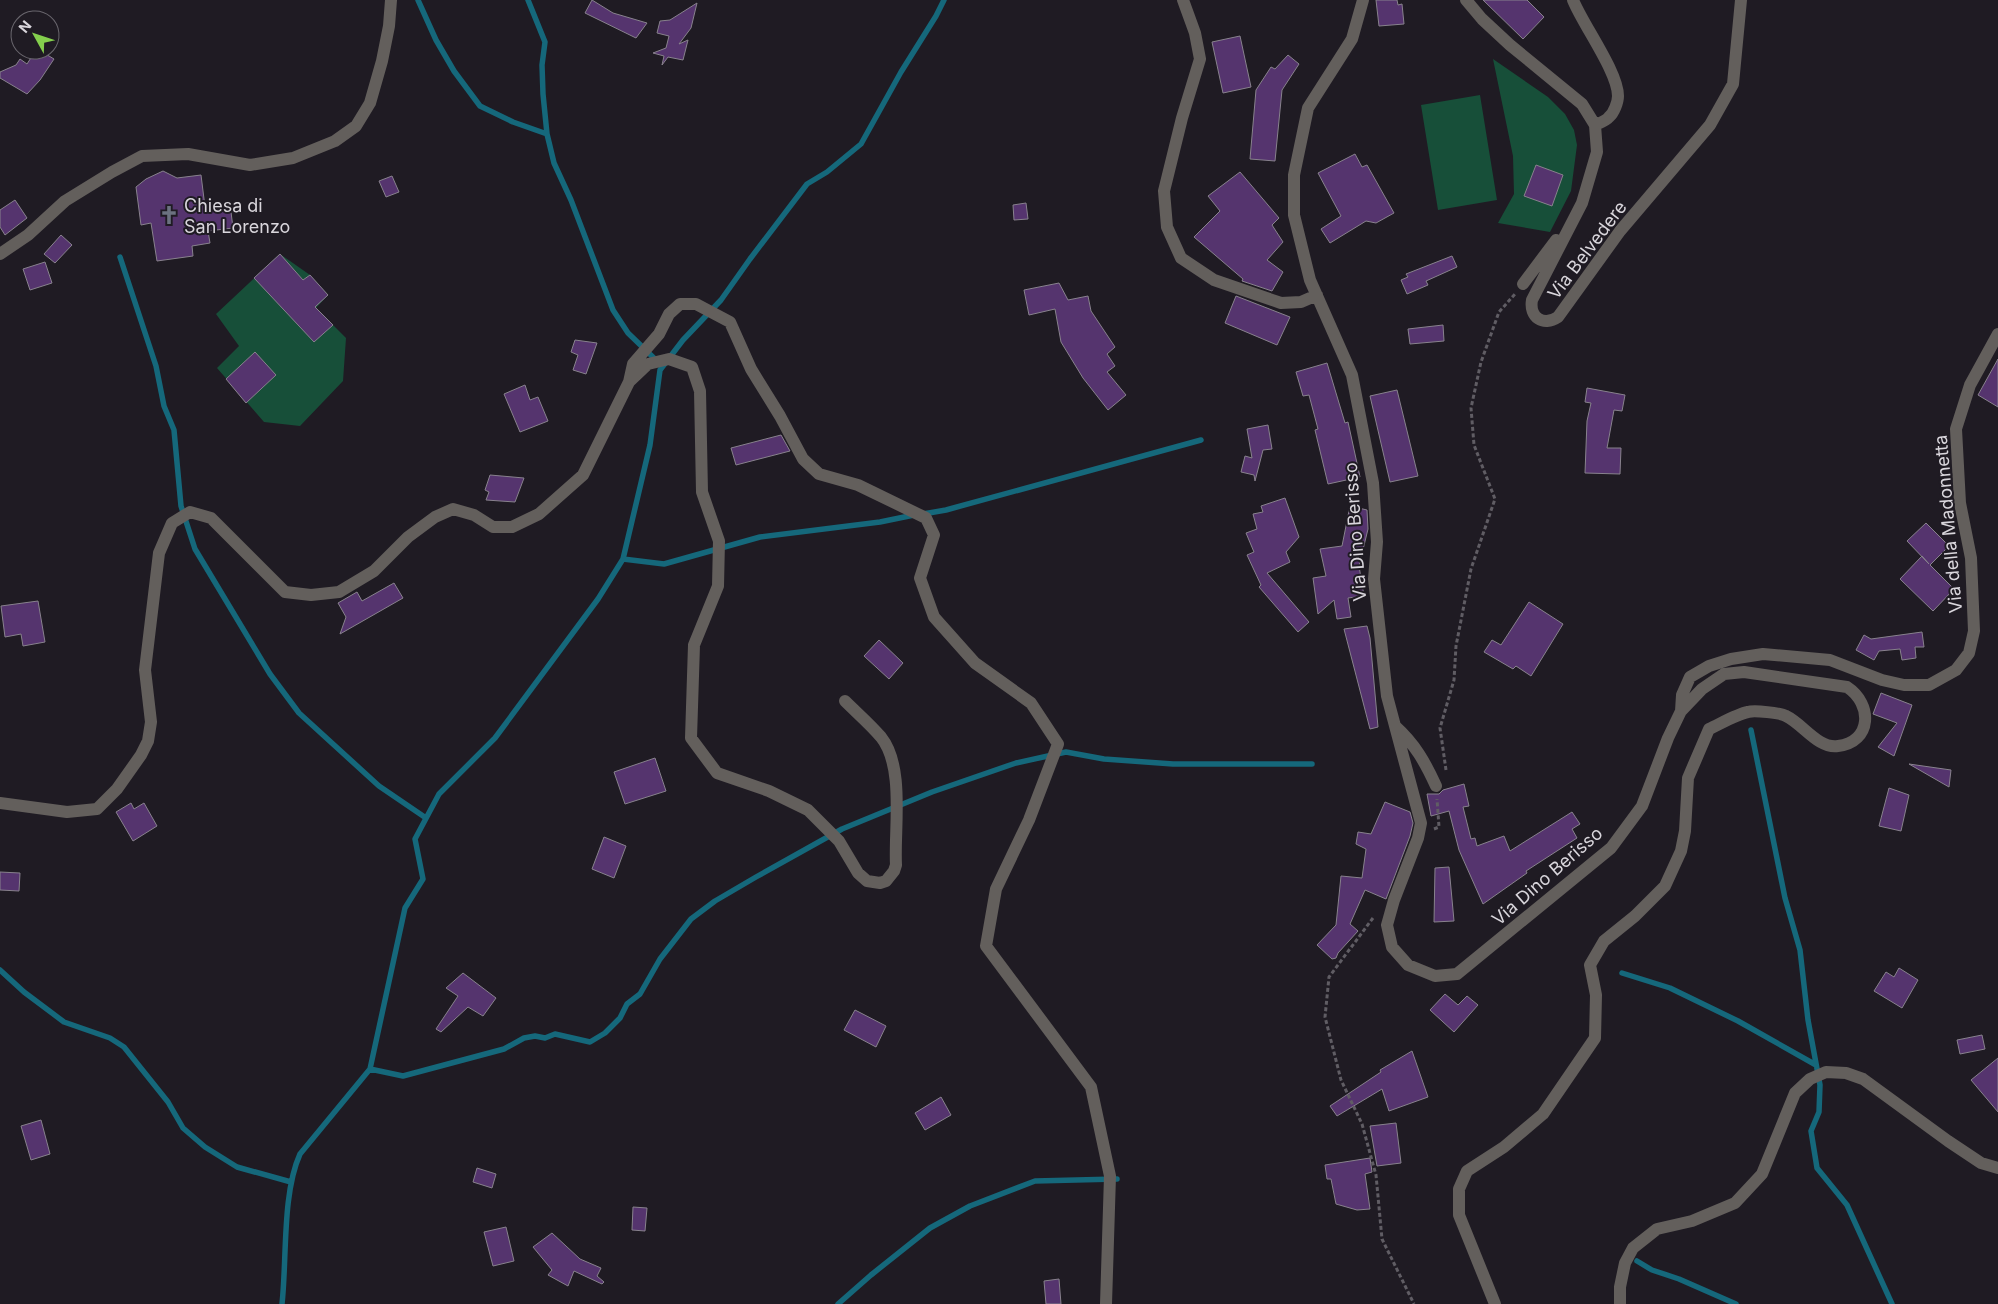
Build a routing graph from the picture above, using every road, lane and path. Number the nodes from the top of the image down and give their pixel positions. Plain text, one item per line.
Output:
1 (392, 0) edge
2 (1183, 0) edge
3 (1363, 0) edge
4 (1466, 0) edge
5 (1573, 0) edge
6 (1741, 0) edge
7 (1595, 124) junction
8 (1582, 203) junction
9 (0, 254) edge
10 (1523, 284) joint
11 (1317, 295) junction
12 (1998, 334) edge
13 (629, 382) junction
14 (845, 701) dead end
15 (1681, 711) junction
16 (1395, 726) junction
17 (1436, 786) junction
18 (0, 803) edge
19 (1418, 838) junction
20 (1394, 900) junction
21 (1998, 1168) edge
22 (1106, 1304) edge
23 (1414, 1304) edge
24 (1496, 1304) edge
25 (1620, 1304) edge

1 - 9 street
2 - 11 street
3 - 11 street, Via Dino Berisso
4 - 7 street, Via Belvedere
5 - 7 street
6 - 8 street, Via Belvedere
7 - 8 street, Via Belvedere
8 - 10 street
10 - 17 path
11 - 16 street, Via Dino Berisso
12 - 15 street, Via della Madonnetta
13 - 14 street
13 - 18 street
13 - 22 street
15 - 20 street, Via Dino Berisso
15 - 24 street, Via Dino Berisso
16 - 17 street
16 - 19 street, Via Dino Berisso
17 - 19 path
19 - 20 street, Via Dino Berisso
20 - 23 path
21 - 25 street

